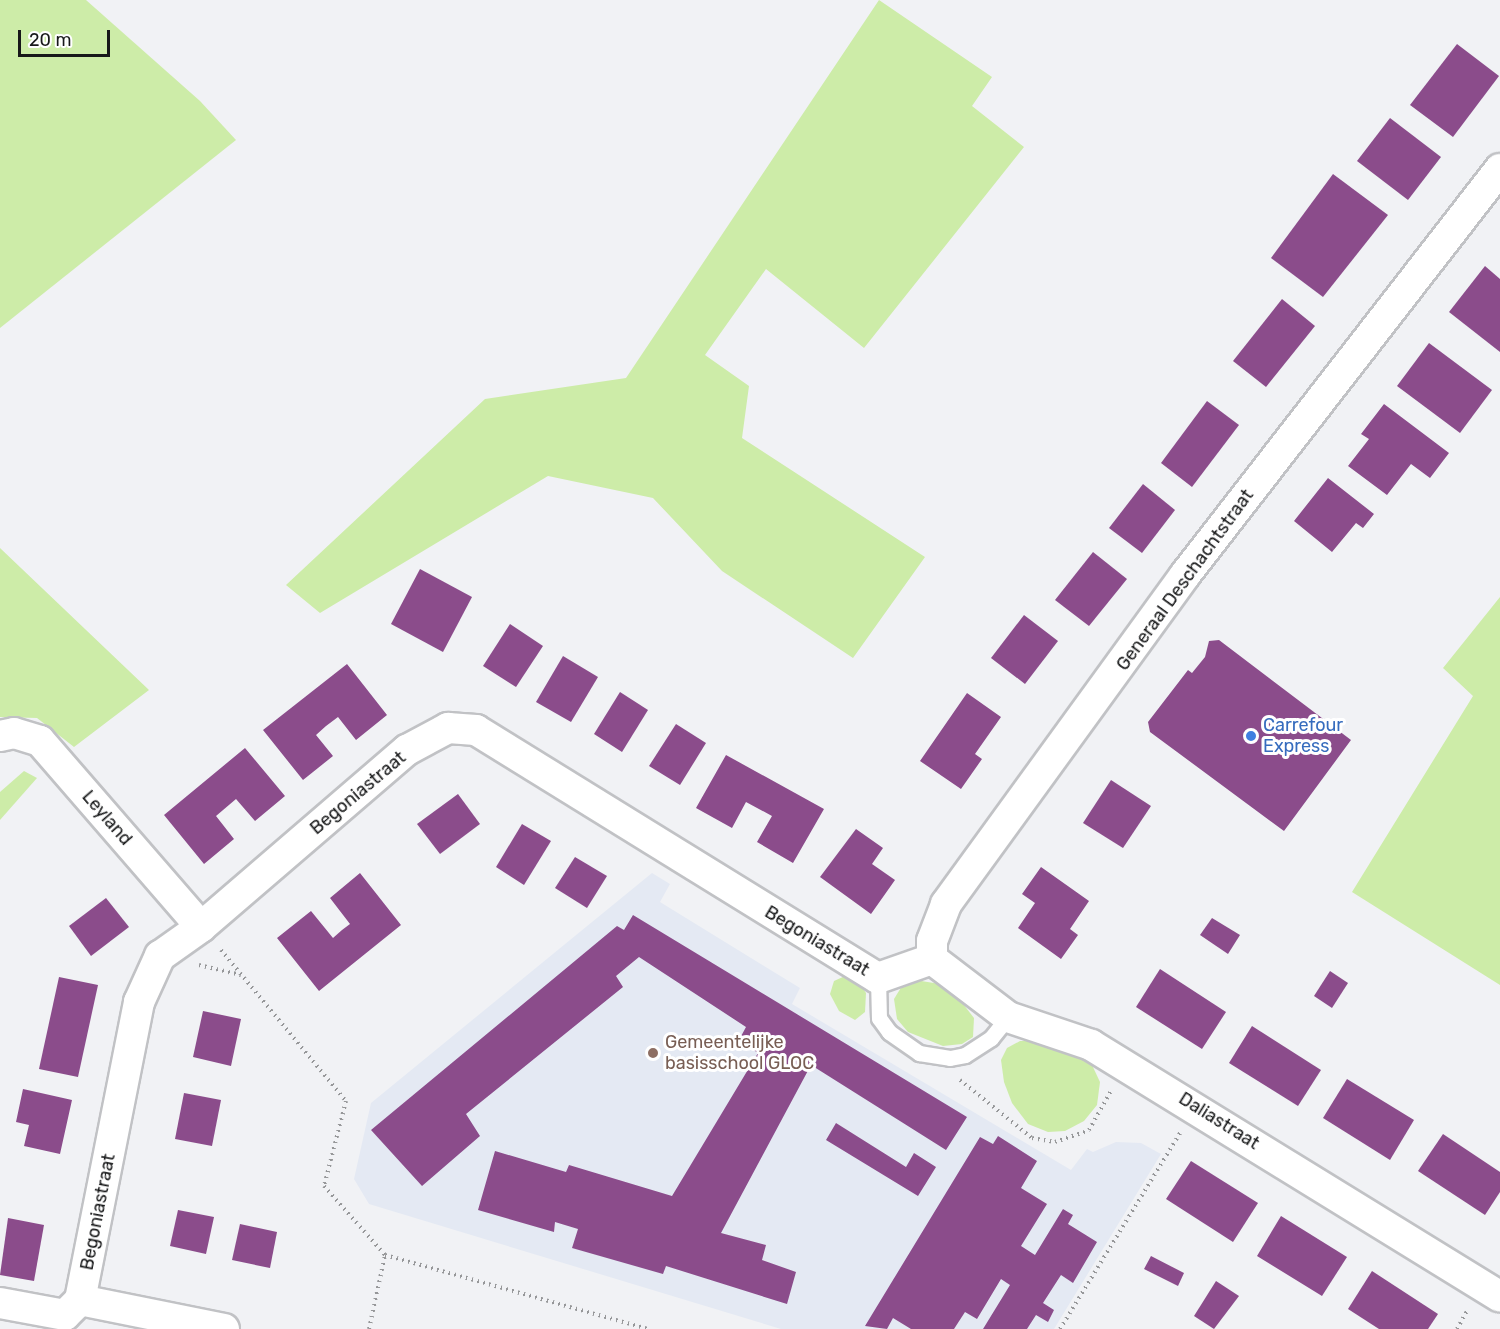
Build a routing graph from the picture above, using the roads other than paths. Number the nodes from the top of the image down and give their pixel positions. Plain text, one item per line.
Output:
1 (1500, 168) edge
2 (0, 736) edge
3 (201, 927) junction
4 (932, 959) junction
5 (878, 978) junction
6 (1008, 1017) junction
7 (1500, 1297) edge
8 (80, 1300) junction
9 (0, 1303) edge
10 (224, 1329) edge

1 - 4 street, Generaal Deschachtstraat
2 - 3 street, Leyland
3 - 5 street, Begoniastraat
3 - 8 street, Begoniastraat
4 - 5 street
4 - 6 street, Daliastraat
5 - 6 lane
6 - 7 street, Daliastraat
8 - 9 street
8 - 10 street

